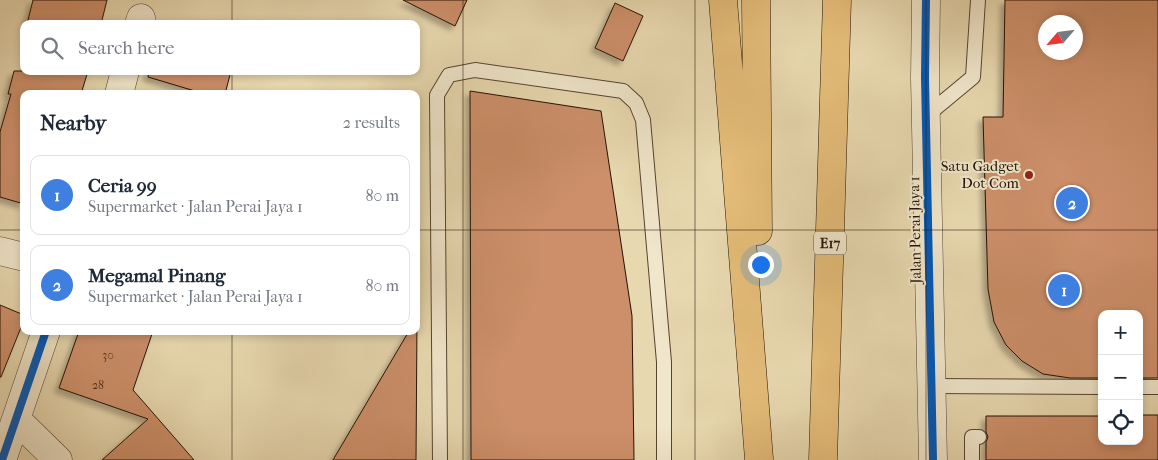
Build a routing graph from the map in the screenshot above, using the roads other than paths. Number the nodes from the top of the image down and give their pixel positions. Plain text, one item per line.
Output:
1 (723, 0) edge
2 (837, 0) edge
3 (926, 0) edge
4 (978, 0) edge
5 (756, 10) edge
6 (124, 75) edge
7 (120, 90) edge
8 (926, 116) junction
9 (0, 251) edge
10 (20, 256) edge
11 (45, 335) edge
12 (932, 386) junction
13 (1098, 387) edge
14 (1143, 387) edge
15 (1158, 387) edge
16 (16, 419) junction
17 (979, 437) dead end
18 (759, 459) edge
19 (2, 460) edge
20 (58, 460) edge
21 (440, 460) edge
22 (664, 460) edge
23 (823, 460) edge
24 (933, 460) edge
25 (972, 460) edge

1 - 18 highway
2 - 23 highway, E17
3 - 8 street, Jalan Perai Jaya 1
4 - 8 lane
5 - 18 highway
6 - 7 street
8 - 12 street, Jalan Perai Jaya 1
9 - 10 street
11 - 16 street
12 - 13 lane
12 - 24 street, Jalan Perai Jaya 1
14 - 15 lane
16 - 19 street
16 - 20 street
17 - 25 lane
21 - 22 lane

